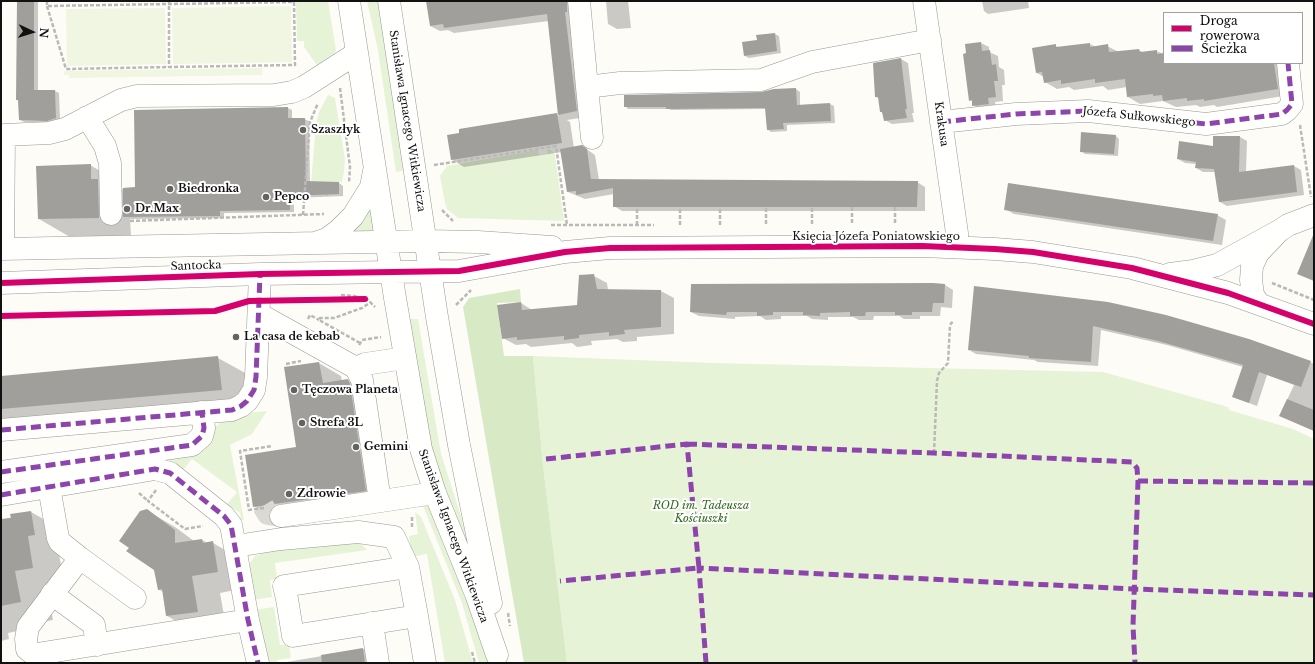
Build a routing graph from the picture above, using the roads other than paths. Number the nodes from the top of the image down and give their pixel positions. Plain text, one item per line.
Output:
1 (350, 1) edge
2 (389, 1) edge
3 (579, 1) edge
4 (924, 1) edge
5 (930, 40) junction
6 (348, 59) junction
7 (1288, 64) edge
8 (587, 86) junction
9 (87, 117) junction
10 (941, 122) junction
11 (592, 138) dead end
12 (375, 167) junction
13 (2, 190) edge
14 (1314, 209) edge
15 (111, 214) dead end
16 (1279, 231) junction
17 (426, 241) junction
18 (387, 242) junction
19 (312, 244) junction
20 (957, 247) junction
21 (593, 248) junction
22 (2, 249) edge
23 (430, 272) junction
24 (391, 273) junction
25 (260, 274) junction
26 (1159, 274) junction
27 (1, 283) edge
28 (1259, 304) junction
29 (259, 314) junction
30 (1314, 324) edge
31 (405, 358) junction
32 (356, 368) junction
33 (202, 412) junction
34 (1, 430) edge
35 (1, 472) edge
36 (49, 488) junction
37 (436, 493) junction
38 (1, 495) edge
39 (380, 501) junction
40 (275, 512) tunnel mouth
41 (236, 546) junction
42 (80, 558) junction
43 (408, 567) junction
44 (52, 594) junction
45 (135, 598) dead end
46 (417, 616) junction
47 (248, 620) junction
48 (372, 623) junction
49 (89, 652) edge
50 (37, 659) edge
51 (498, 659) edge
52 (258, 663) edge
53 (378, 663) edge
54 (425, 663) edge

1 - 6 street, Stanisława Ignacego Witkiewicza
2 - 17 street, Stanisława Ignacego Witkiewicza
3 - 8 street
4 - 5 street, Krakusa
5 - 8 street
5 - 10 street, Krakusa
6 - 9 street
6 - 12 street, Stanisława Ignacego Witkiewicza
7 - 10 street, Józefa Sułkowskiego
8 - 11 street
9 - 13 street
9 - 15 street
10 - 20 street, Krakusa
12 - 18 street, Stanisława Ignacego Witkiewicza
12 - 19 street, Stanisława Ignacego Witkiewicza
13 - 22 street
14 - 16 street
16 - 26 street
16 - 28 street
17 - 18 street
17 - 21 street, Księcia Józefa Poniatowskiego
17 - 23 street, Stanisława Ignacego Witkiewicza
18 - 19 street, Santocka
18 - 24 street, Stanisława Ignacego Witkiewicza
19 - 22 street, Santocka
20 - 21 street, Księcia Józefa Poniatowskiego
20 - 26 street, Księcia Józefa Poniatowskiego
21 - 23 street, Księcia Józefa Poniatowskiego
23 - 24 street
23 - 51 street, Stanisława Ignacego Witkiewicza
24 - 25 street, Santocka
24 - 31 street, Stanisława Ignacego Witkiewicza
25 - 27 street, Santocka
25 - 29 street
26 - 28 street, Księcia Józefa Poniatowskiego
28 - 30 street, Księcia Józefa Poniatowskiego
29 - 32 street
29 - 33 street
31 - 32 street
31 - 37 street, Stanisława Ignacego Witkiewicza
32 - 39 street
33 - 34 street
33 - 35 street
36 - 38 street
36 - 41 street
36 - 42 street
37 - 39 street
37 - 51 street, Stanisława Ignacego Witkiewicza
39 - 40 street
41 - 43 street
41 - 47 street
42 - 44 street
42 - 45 street
43 - 46 street
43 - 48 street
44 - 49 street
44 - 50 street
46 - 48 street
46 - 54 street
47 - 49 street
47 - 52 street
48 - 53 street
49 - 50 street

